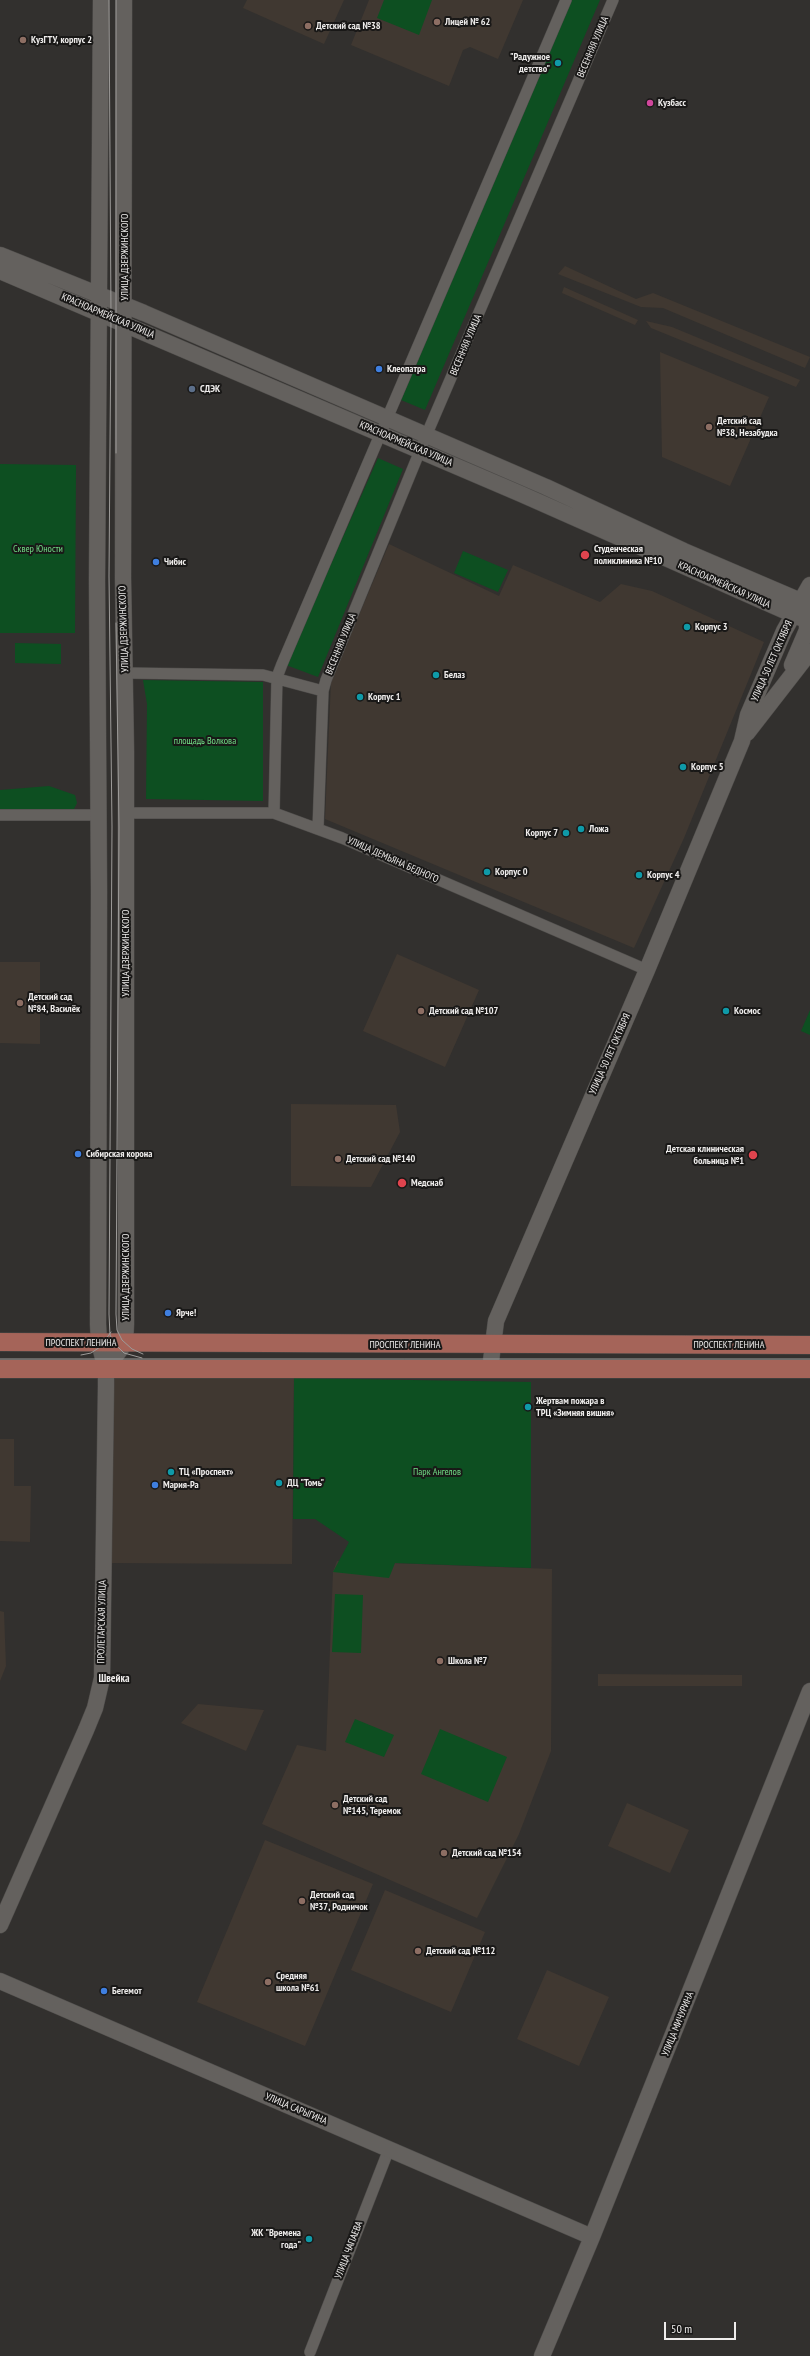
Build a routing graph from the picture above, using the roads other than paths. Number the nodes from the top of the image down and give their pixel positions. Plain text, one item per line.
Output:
1 (101, 0) edge
2 (124, 0) edge
3 (566, 0) edge
4 (613, 0) edge
5 (0, 255) edge
6 (0, 271) edge
7 (100, 296) junction
8 (125, 306) junction
9 (99, 312) junction
10 (125, 322) junction
11 (383, 426) junction
12 (424, 443) junction
13 (810, 585) edge
14 (801, 607) edge
15 (809, 622) edge
16 (810, 652) edge
17 (126, 673) junction
18 (278, 678) junction
19 (780, 690) junction
20 (323, 691) junction
21 (742, 741) junction
22 (126, 813) junction
23 (274, 813) junction
24 (0, 815) edge
25 (98, 815) junction
26 (318, 828) junction
27 (647, 970) junction
28 (0, 1342) edge
29 (99, 1343) junction
30 (125, 1343) junction
31 (492, 1345) junction
32 (810, 1345) edge
33 (0, 1368) edge
34 (106, 1369) junction
35 (490, 1369) junction
36 (810, 1369) edge
37 (810, 1691) edge
38 (0, 1925) edge
39 (0, 1981) edge
40 (389, 2149) junction
41 (592, 2236) junction
42 (310, 2352) dead end
43 (542, 2356) edge

1 - 7 street
2 - 8 street, УЛИЦА ДЗЕРЖИНСКОГО
3 - 11 street
4 - 12 street, ВЕСЕННЯЯ УЛИЦА
5 - 7 street, КРАСНОАРМЕЙСКАЯ УЛИЦА
6 - 9 street, КРАСНОАРМЕЙСКАЯ УЛИЦА
7 - 8 street, КРАСНОАРМЕЙСКАЯ УЛИЦА
7 - 9 street
8 - 10 street, УЛИЦА ДЗЕРЖИНСКОГО
8 - 11 street, КРАСНОАРМЕЙСКАЯ УЛИЦА
9 - 10 street, КРАСНОАРМЕЙСКАЯ УЛИЦА
9 - 25 street
10 - 11 street, КРАСНОАРМЕЙСКАЯ УЛИЦА
10 - 17 street, УЛИЦА ДЗЕРЖИНСКОГО
11 - 12 street, КРАСНОАРМЕЙСКАЯ УЛИЦА
11 - 18 street
12 - 14 street, КРАСНОАРМЕЙСКАЯ УЛИЦА
12 - 20 street, ВЕСЕННЯЯ УЛИЦА
13 - 14 street, УЛИЦА 50 ЛЕТ ОКТЯБРЯ
14 - 15 street
14 - 21 street, УЛИЦА 50 ЛЕТ ОКТЯБРЯ
15 - 19 street
16 - 19 street, УЛИЦА 50 ЛЕТ ОКТЯБРЯ
17 - 18 street
17 - 22 street, УЛИЦА ДЗЕРЖИНСКОГО
18 - 20 street
18 - 23 street
19 - 21 street, УЛИЦА 50 ЛЕТ ОКТЯБРЯ
20 - 26 street, ВЕСЕННЯЯ УЛИЦА
21 - 27 street, УЛИЦА 50 ЛЕТ ОКТЯБРЯ
22 - 23 street, УЛИЦА ДЕМЬЯНА БЕДНОГО
22 - 30 street, УЛИЦА ДЗЕРЖИНСКОГО
23 - 26 street, УЛИЦА ДЕМЬЯНА БЕДНОГО
24 - 25 street
25 - 29 street
26 - 27 street, УЛИЦА ДЕМЬЯНА БЕДНОГО
27 - 31 street, УЛИЦА 50 ЛЕТ ОКТЯБРЯ
28 - 29 main road, ПРОСПЕКТ ЛЕНИНА
29 - 30 main road, ПРОСПЕКТ ЛЕНИНА
29 - 34 street
30 - 31 main road, ПРОСПЕКТ ЛЕНИНА
30 - 34 street
31 - 32 main road, ПРОСПЕКТ ЛЕНИНА
31 - 35 street, УЛИЦА 50 ЛЕТ ОКТЯБРЯ
33 - 34 main road
34 - 35 main road
34 - 38 street, ПРОЛЕТАРСКАЯ УЛИЦА
35 - 36 main road
37 - 41 street, УЛИЦА МИЧУРИНА
39 - 40 street, УЛИЦА САРЫГИНА
40 - 41 street, УЛИЦА САРЫГИНА
40 - 42 street, УЛИЦА ЧАПАЕВА
41 - 43 street, УЛИЦА МИЧУРИНА

